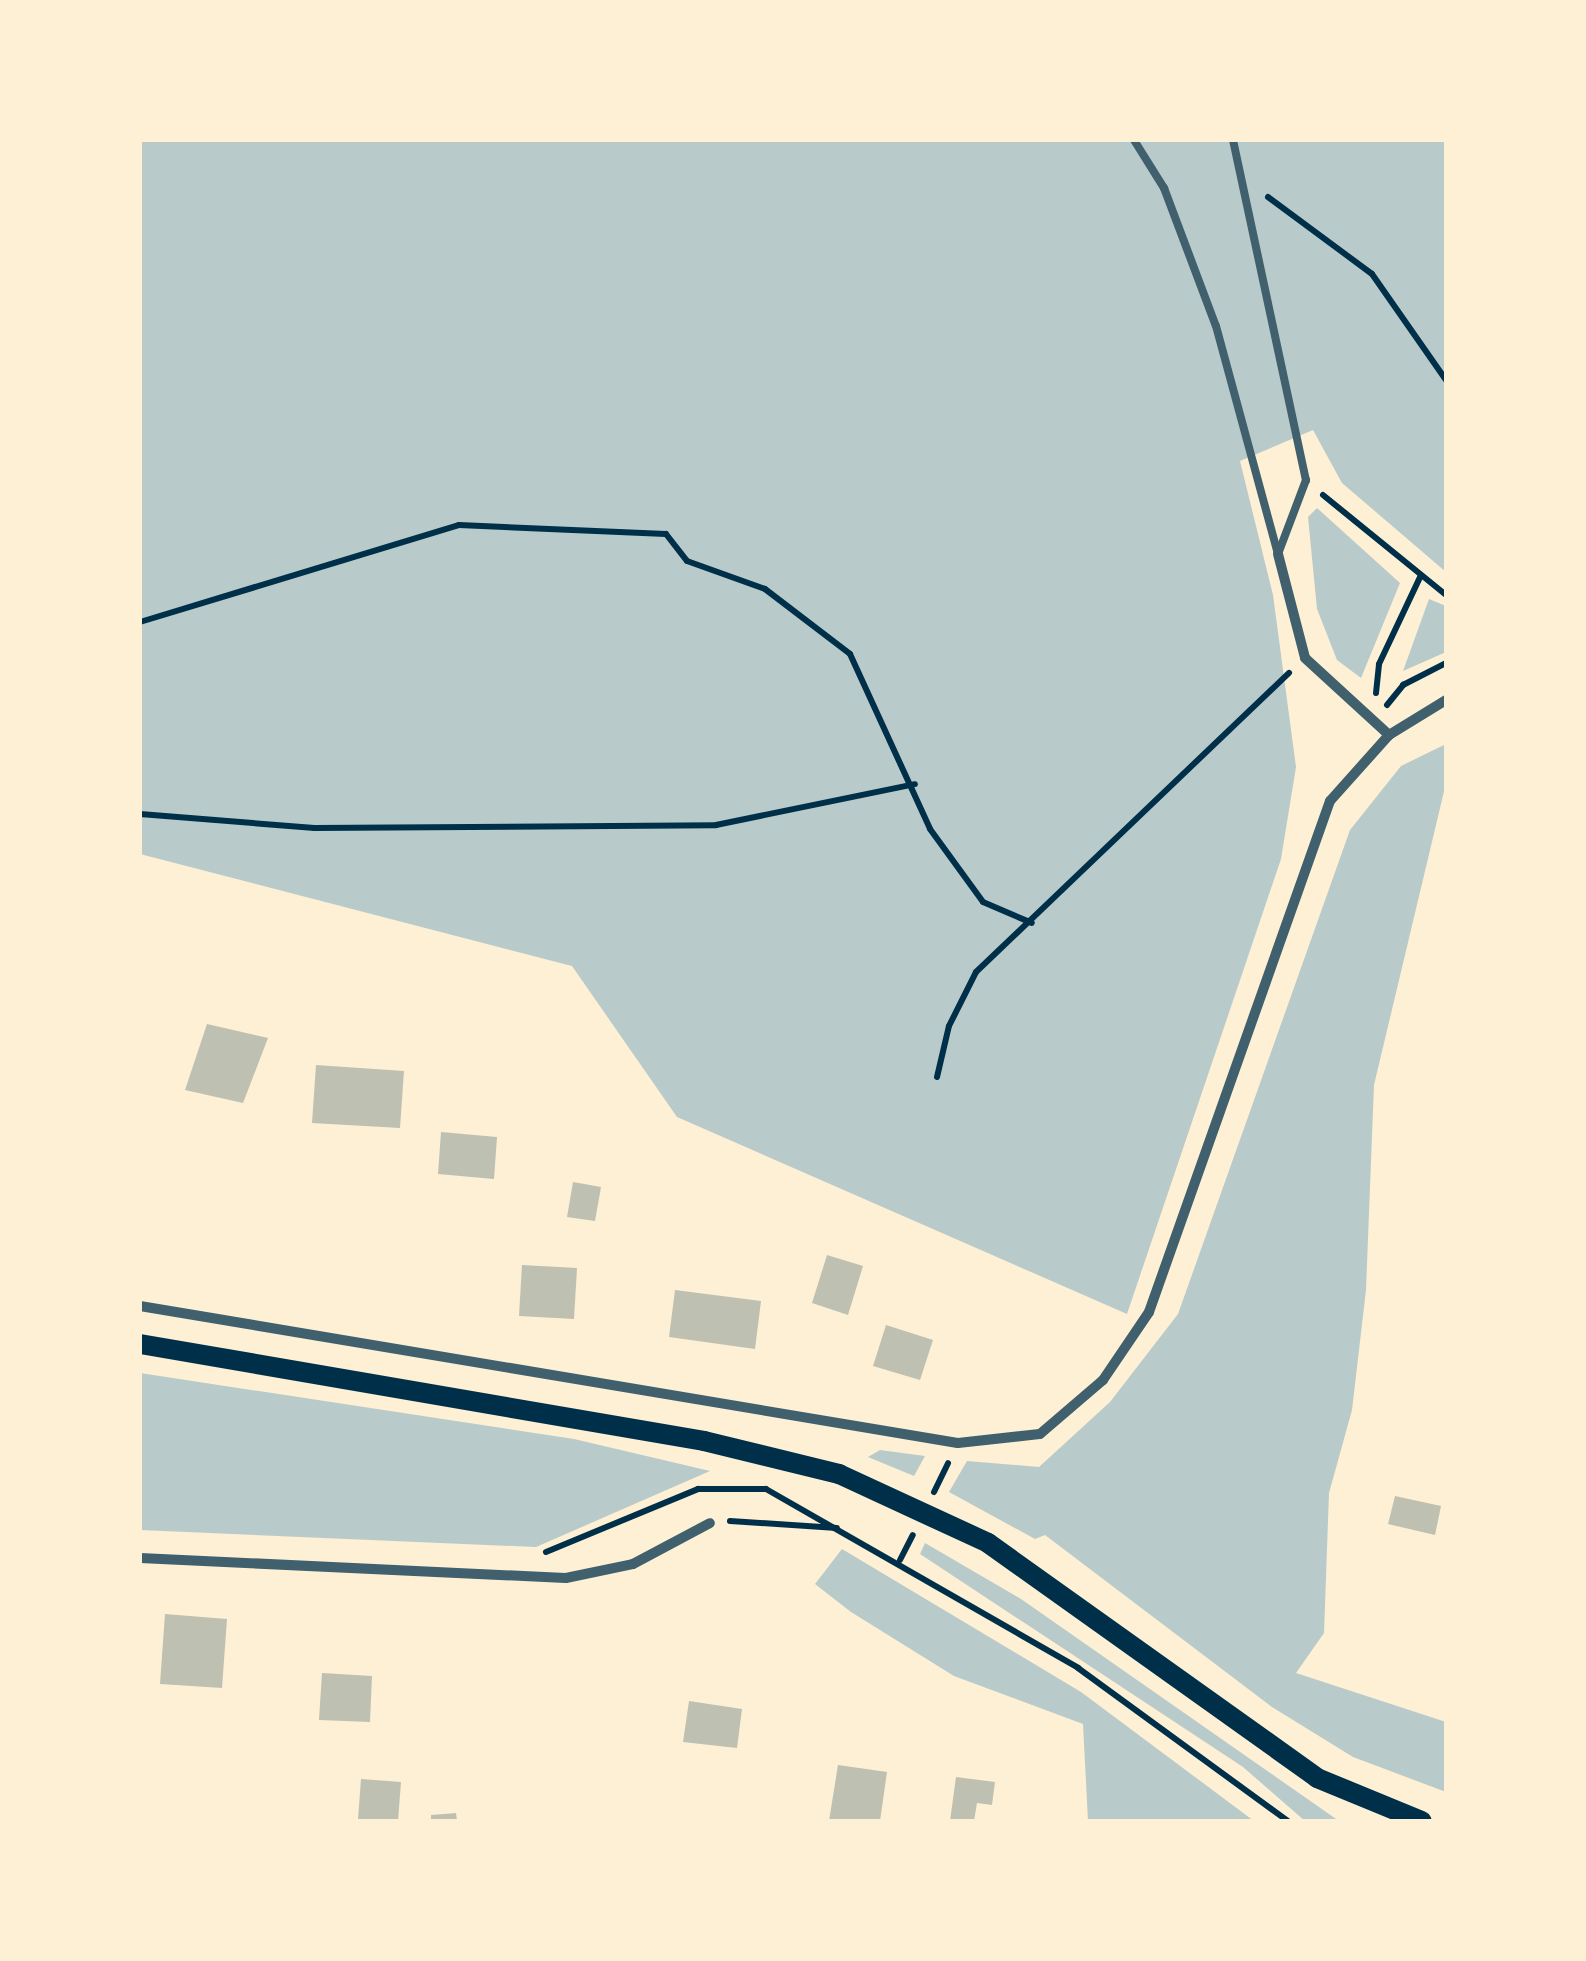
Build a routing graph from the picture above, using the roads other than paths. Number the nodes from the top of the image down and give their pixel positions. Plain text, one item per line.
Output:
1 (1134, 140) edge
2 (1233, 140) edge
3 (1278, 554) junction
4 (1446, 700) edge
5 (1389, 736) junction
6 (140, 1306) edge
7 (140, 1344) edge
8 (710, 1522) road end
9 (140, 1558) edge
10 (1422, 1821) edge

1 - 3 lane
2 - 3 lane
3 - 5 street
4 - 5 street
5 - 6 street
7 - 10 main road
8 - 9 street

